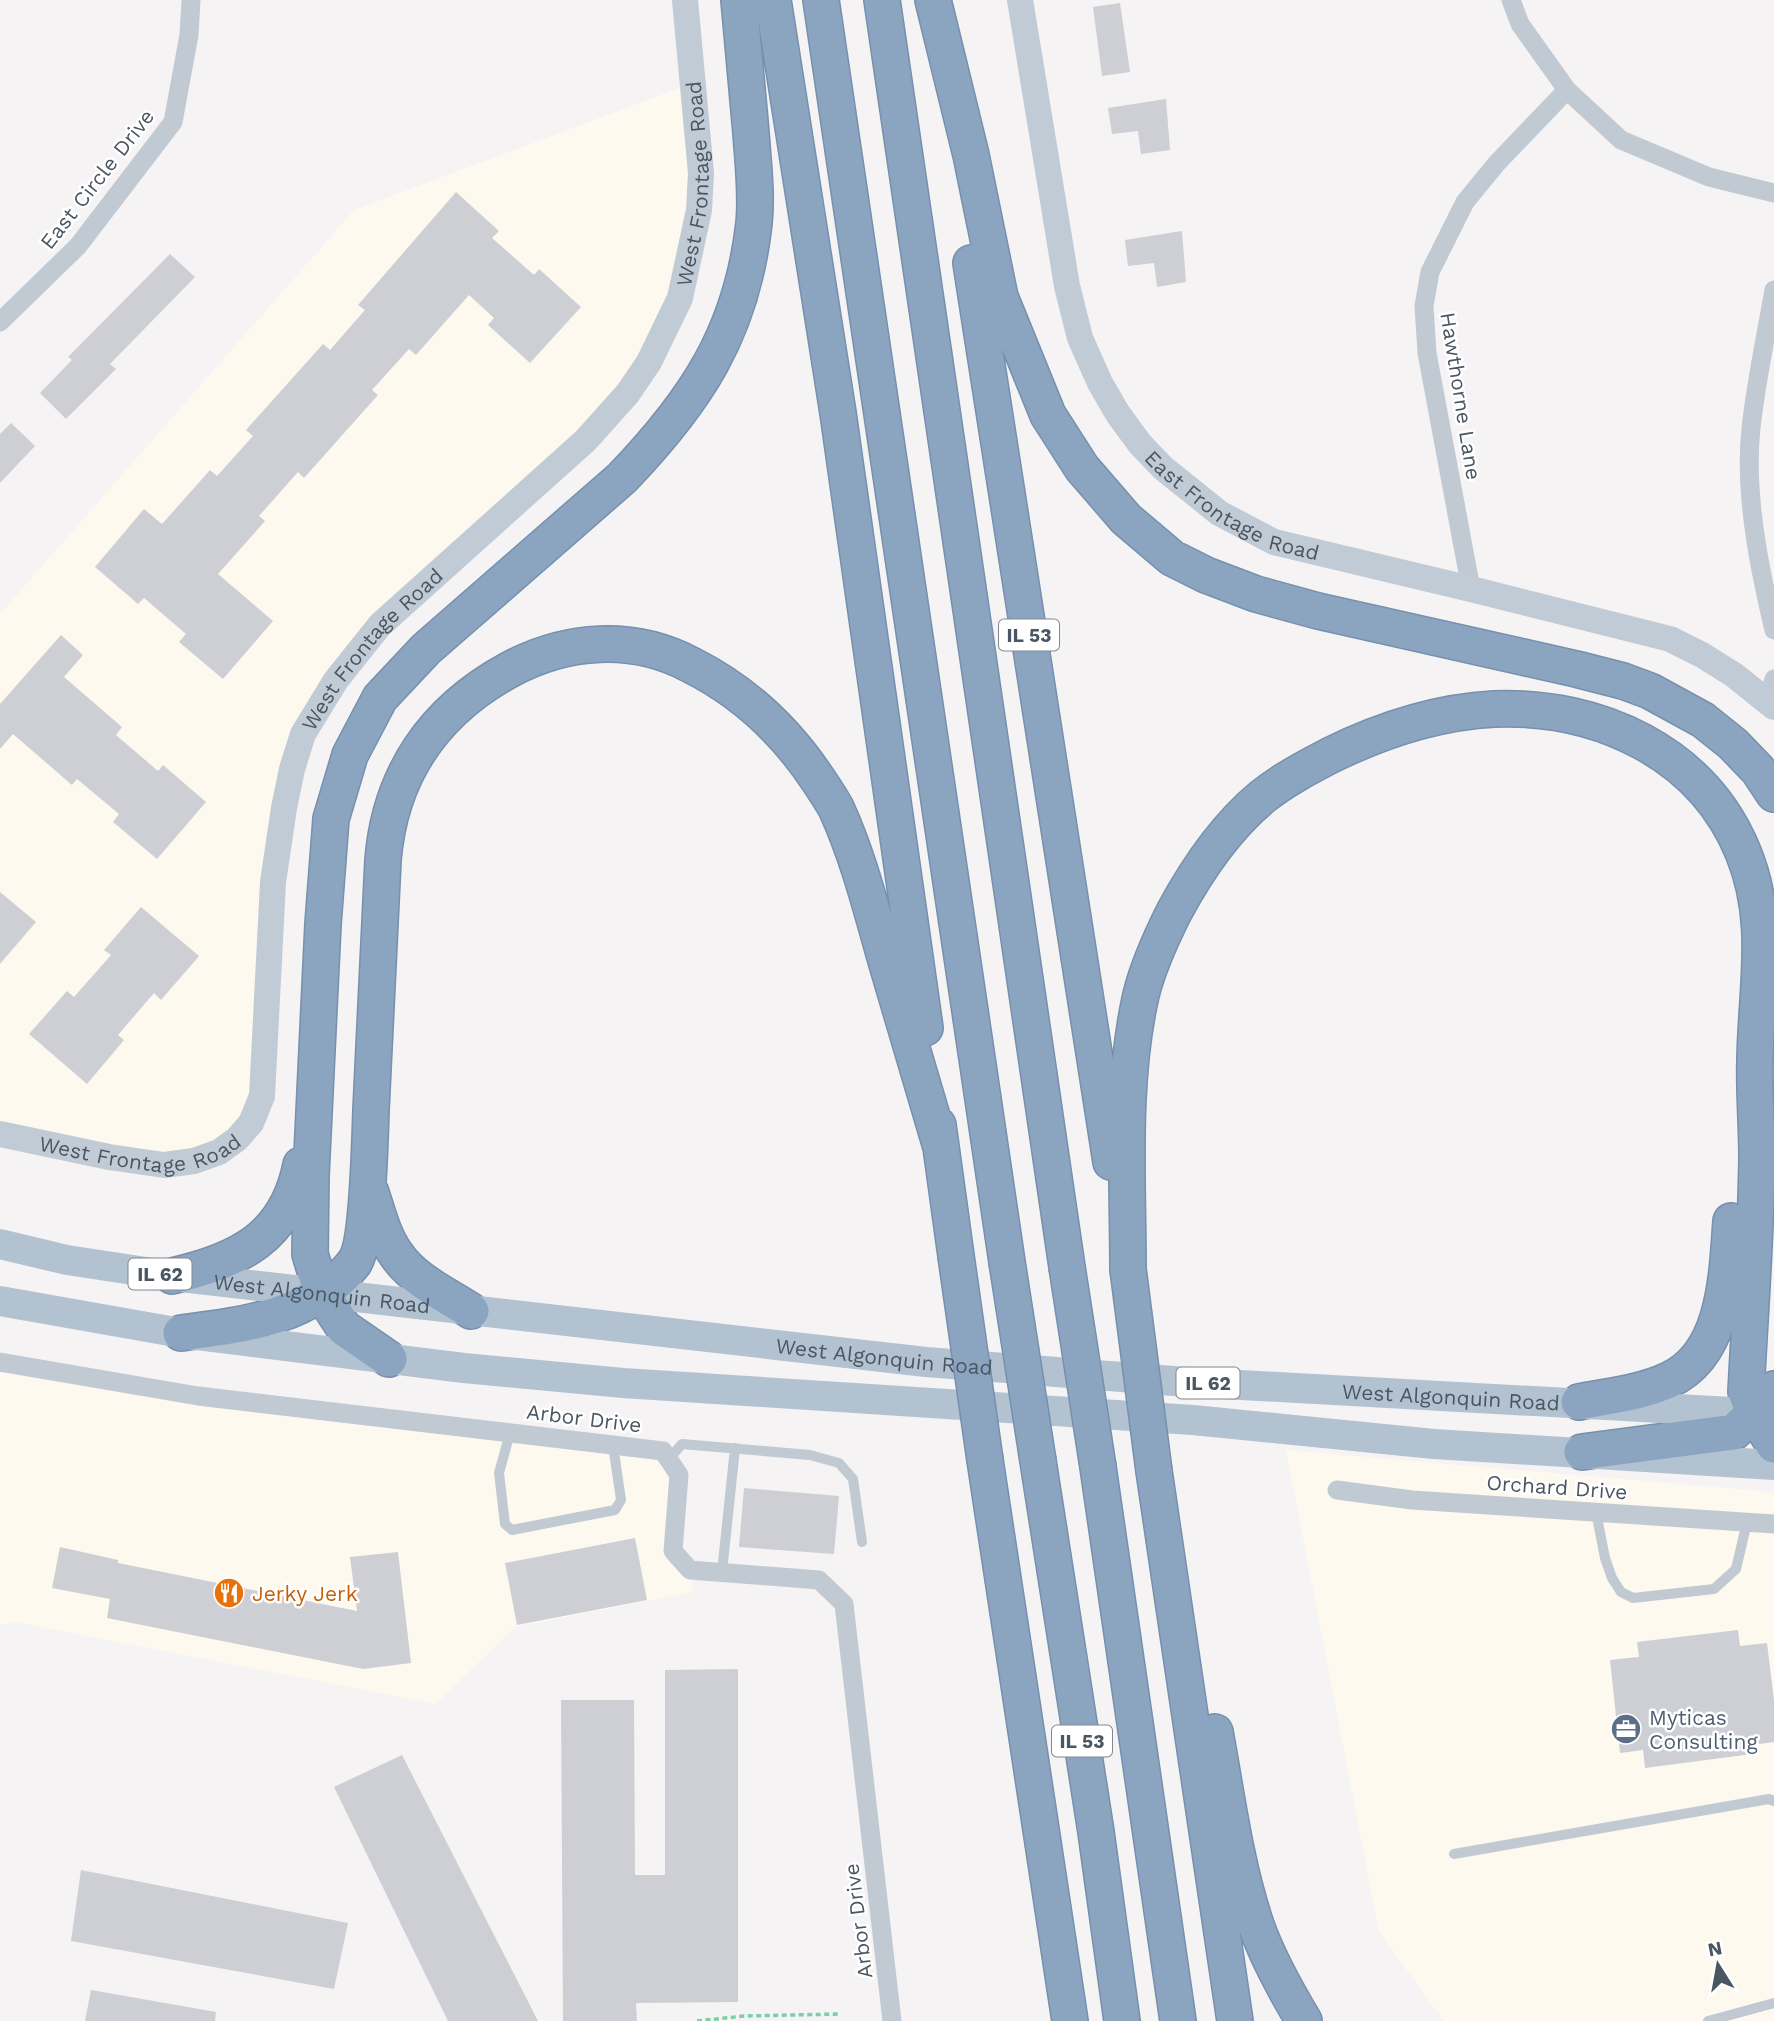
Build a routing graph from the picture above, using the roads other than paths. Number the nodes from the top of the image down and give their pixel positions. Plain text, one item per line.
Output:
1 (191, 0) edge
2 (685, 0) edge
3 (739, 0) edge
4 (773, 0) edge
5 (821, 0) edge
6 (882, 0) edge
7 (933, 0) edge
8 (1020, 0) edge
9 (1511, 0) edge
10 (1567, 90) junction
11 (1774, 193) edge
12 (1774, 290) edge
13 (0, 323) edge
14 (1471, 589) junction
15 (1774, 630) edge
16 (1772, 696) edge
17 (1774, 794) edge
18 (1755, 1059) junction
19 (315, 1097) junction
20 (0, 1134) edge
21 (941, 1147) junction
22 (368, 1182) junction
23 (0, 1244) edge
24 (1128, 1269) junction
25 (172, 1276) junction
26 (322, 1294) junction
27 (0, 1301) edge
28 (471, 1311) junction
29 (181, 1333) junction
30 (389, 1359) junction
31 (0, 1362) edge
32 (1579, 1402) junction
33 (1767, 1406) edge
34 (510, 1433) junction
35 (613, 1445) junction
36 (1774, 1445) edge
37 (735, 1448) junction
38 (1582, 1452) junction
39 (668, 1459) junction
40 (1774, 1465) edge
41 (1337, 1490) dead end
42 (1596, 1512) junction
43 (1747, 1522) junction
44 (1774, 1524) edge
45 (862, 1542) dead end
46 (722, 1572) junction
47 (1175, 1618) junction
48 (1774, 1801) edge
49 (1043, 1851) junction
50 (1454, 1854) dead end
51 (1774, 2003) edge
52 (892, 2021) edge
53 (1044, 2021) edge
54 (1070, 2021) edge
55 (1122, 2021) edge
56 (1178, 2021) edge
57 (1235, 2021) edge
58 (1304, 2021) edge
59 (1708, 2021) edge

1 - 13 street, East Circle Drive
2 - 20 street, West Frontage Road
3 - 19 highway
4 - 21 highway, IL 53
5 - 55 highway, IL 53, bridge
6 - 56 highway, IL 53, bridge
7 - 17 highway
7 - 24 highway, IL 53
8 - 14 street, East Frontage Road
9 - 10 street
10 - 11 street
10 - 14 street, Hawthorne Lane
12 - 15 street
14 - 16 street, East Frontage Road
18 - 24 highway
18 - 32 highway
18 - 33 highway
19 - 25 highway
19 - 26 highway
21 - 22 highway
21 - 49 highway, IL 53, bridge
22 - 26 highway
22 - 28 highway
23 - 25 main road, West Algonquin Road / IL 62
24 - 47 highway, IL 53, bridge
25 - 26 main road, West Algonquin Road / IL 62
26 - 28 main road, West Algonquin Road / IL 62
26 - 29 highway
26 - 30 highway
27 - 29 main road, West Algonquin Road / IL 62
28 - 32 main road, West Algonquin Road / IL 62
29 - 30 main road, West Algonquin Road / IL 62
30 - 38 main road, West Algonquin Road / IL 62
31 - 34 street, Arbor Drive
32 - 33 main road, West Algonquin Road / IL 62
33 - 36 highway
33 - 38 highway
34 - 35 street, Arbor Drive
34 - 35 lane
35 - 39 street, Arbor Drive
37 - 39 lane
37 - 45 lane
37 - 46 lane
38 - 40 main road, West Algonquin Road / IL 62
39 - 46 street, Arbor Drive
41 - 42 street, Orchard Drive
42 - 43 street, Orchard Drive
42 - 43 lane
43 - 44 street, Orchard Drive
46 - 52 street, Arbor Drive
47 - 57 highway, IL 53
47 - 58 highway
48 - 50 lane
49 - 53 highway
49 - 54 highway, IL 53
51 - 59 lane

